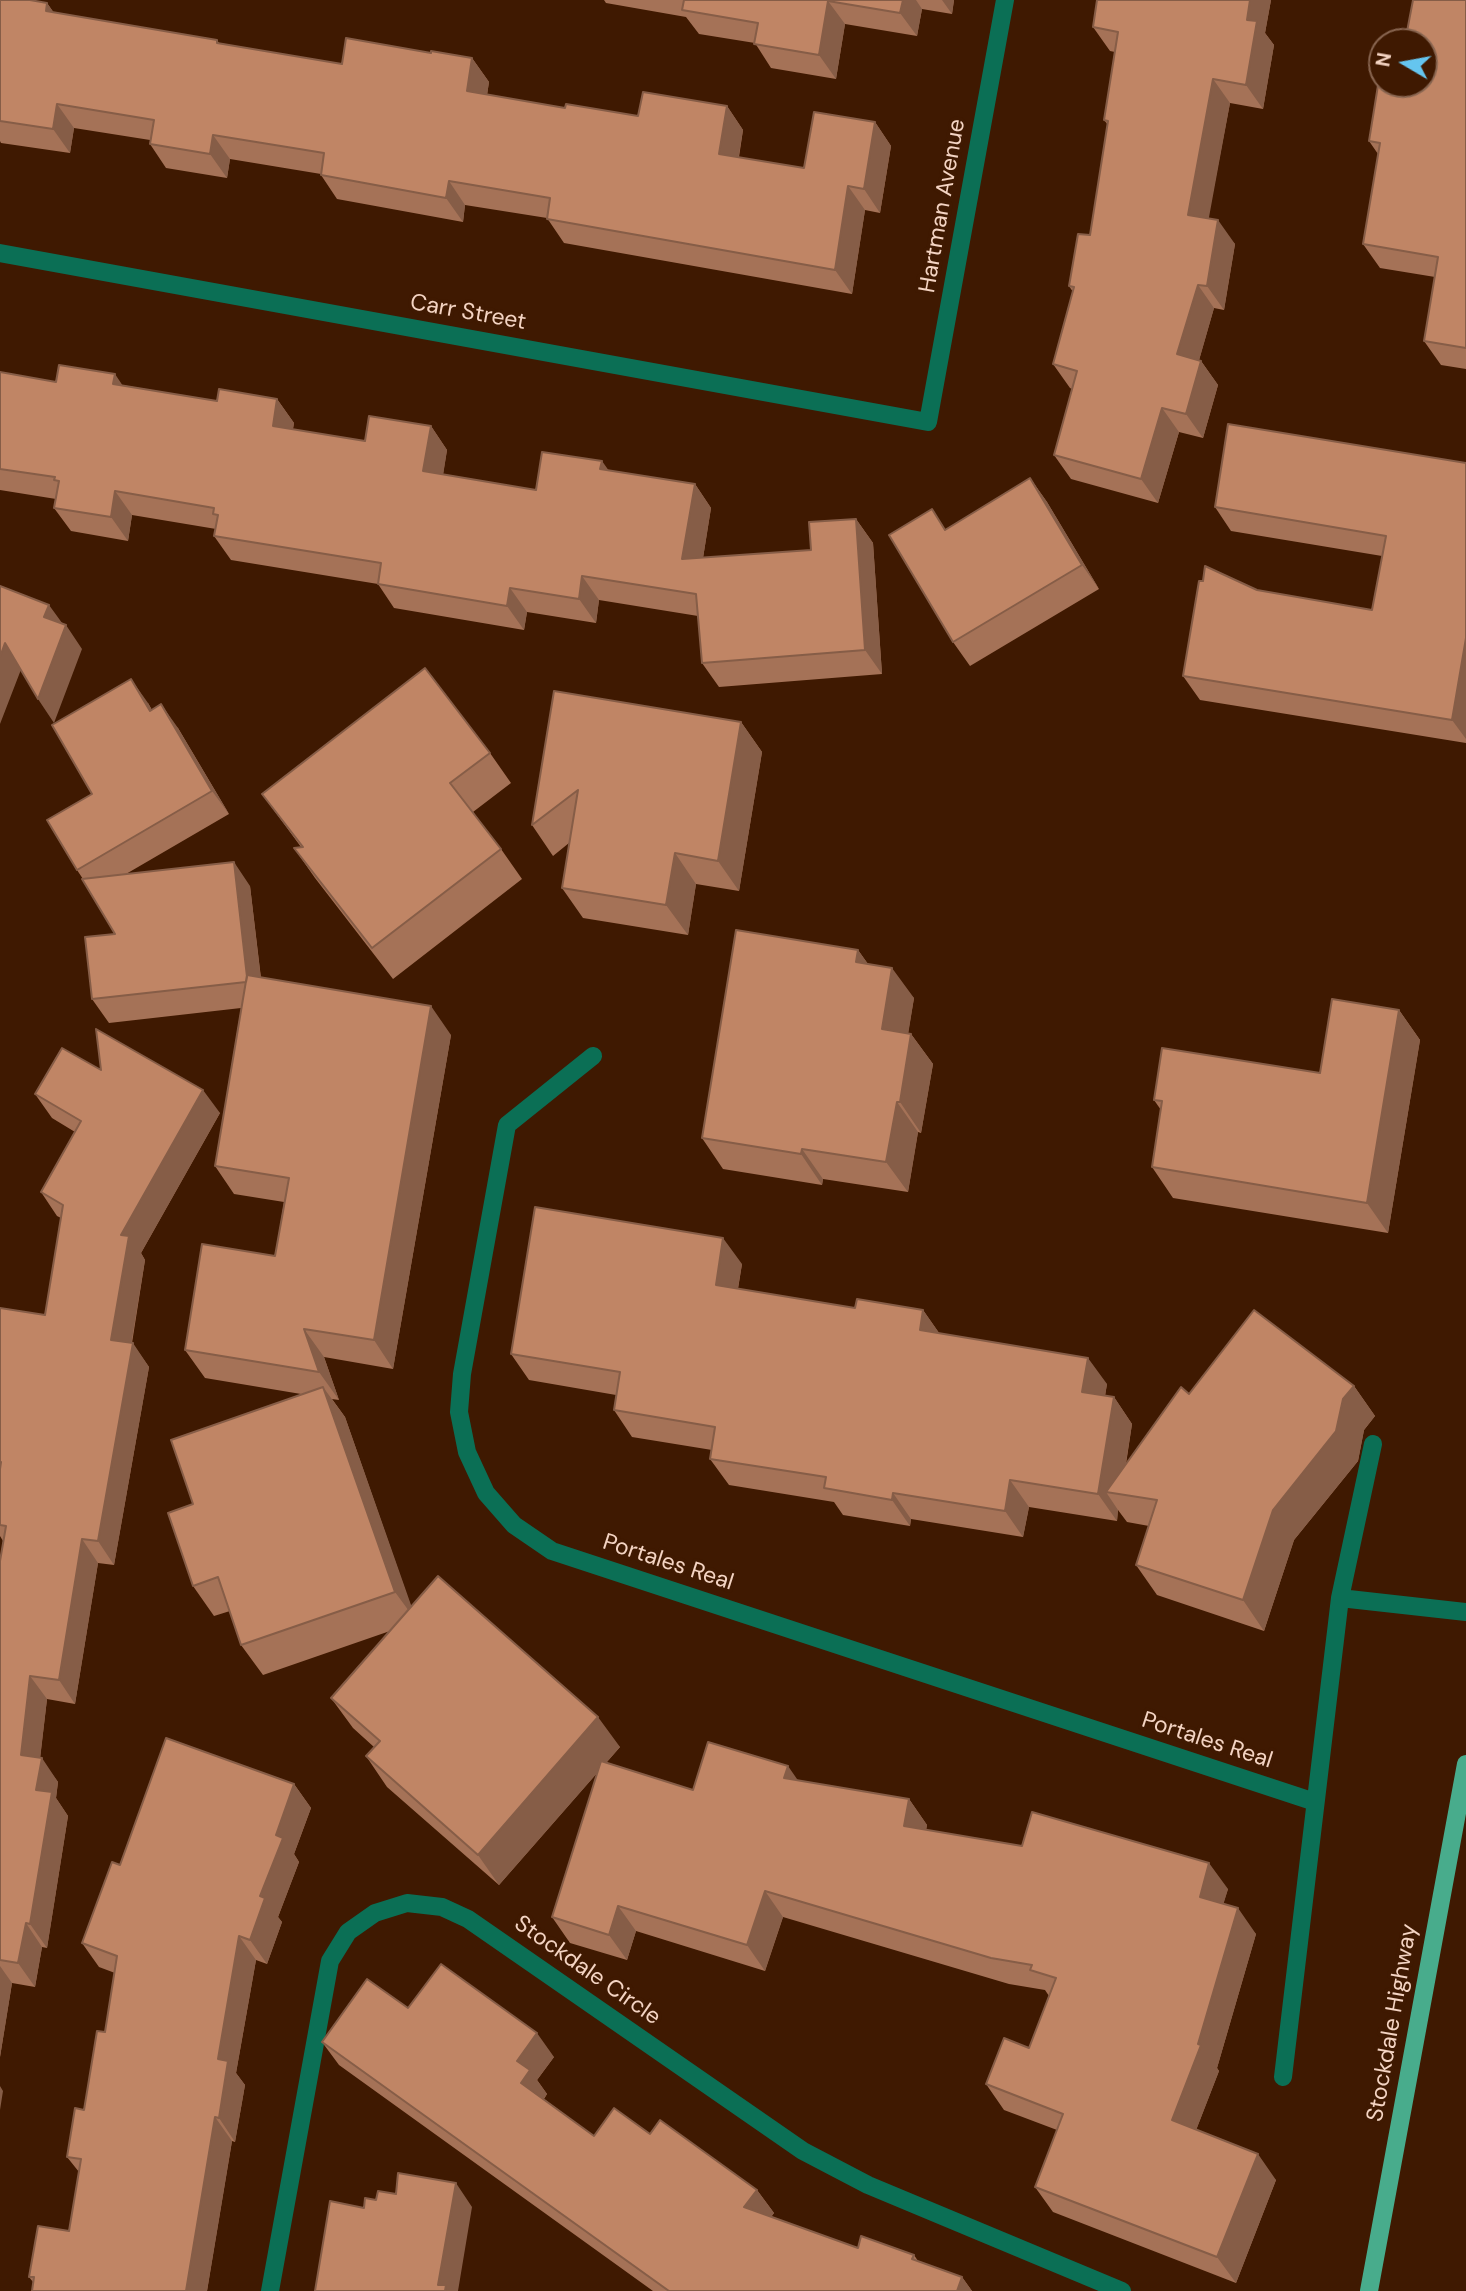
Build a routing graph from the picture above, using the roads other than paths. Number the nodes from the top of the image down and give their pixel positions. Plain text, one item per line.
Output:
1 (1005, 0) edge
2 (0, 253) edge
3 (928, 422) joint
4 (593, 1056) dead end
5 (1373, 1444) dead end
6 (1340, 1598) junction
7 (1466, 1612) edge
8 (1466, 1764) edge
9 (1315, 1802) junction
10 (1283, 2077) dead end
11 (270, 2291) edge
12 (1122, 2291) edge
13 (1369, 2291) edge

1 - 3 street, Hartman Avenue
2 - 3 street, Carr Street
4 - 9 street, Portales Real
5 - 6 street
6 - 7 street
6 - 9 street
8 - 13 main road, Stockdale Highway
9 - 10 street
11 - 12 street, Stockdale Circle

